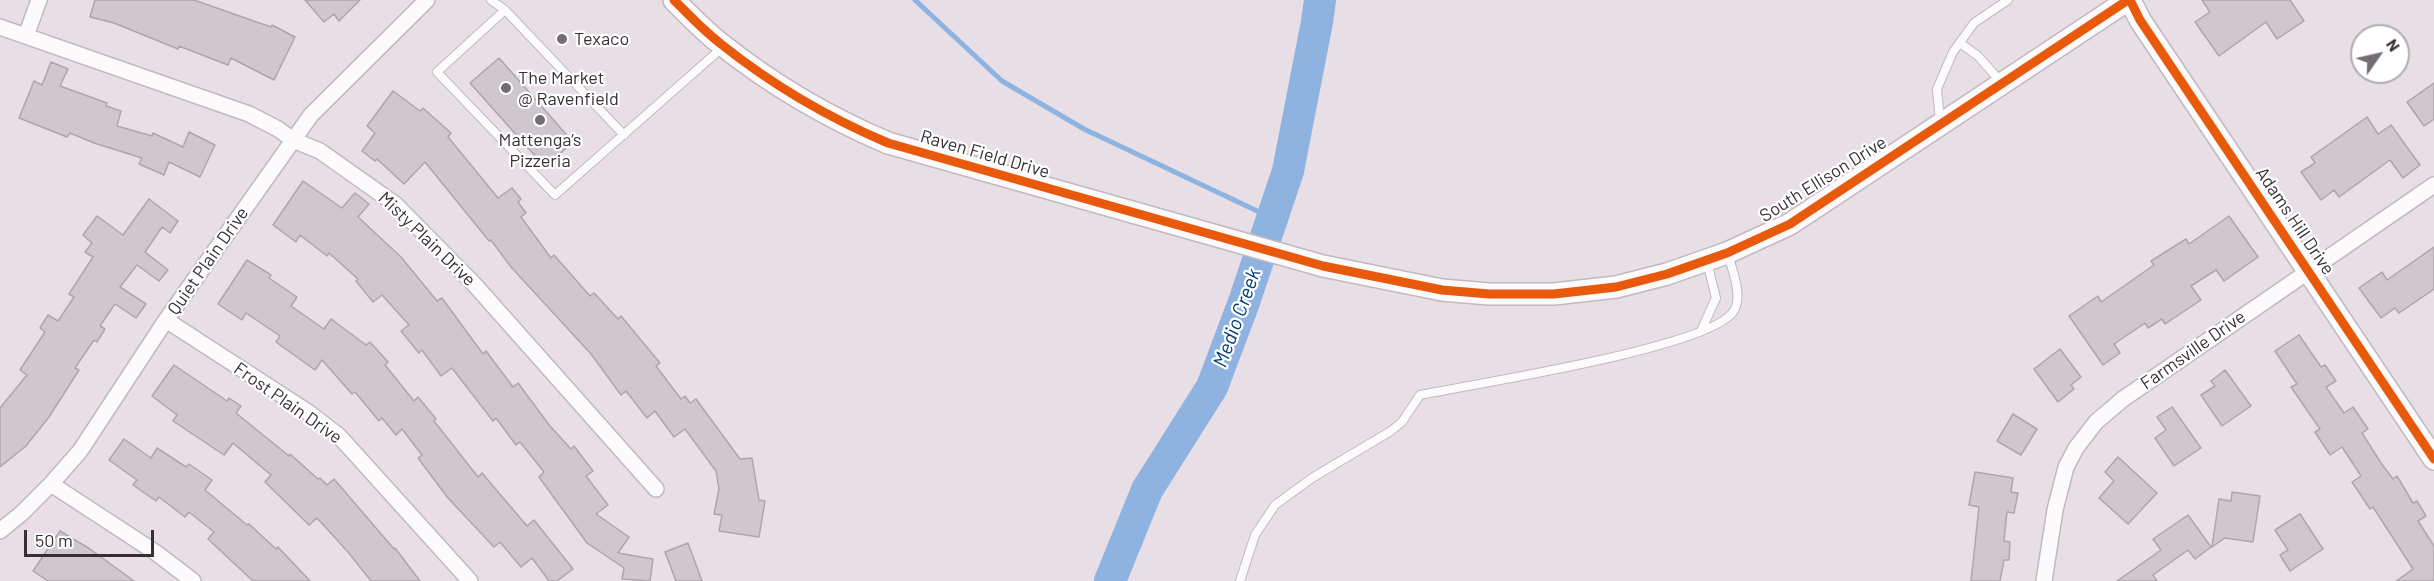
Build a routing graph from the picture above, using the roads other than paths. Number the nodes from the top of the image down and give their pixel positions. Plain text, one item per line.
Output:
1 (39, 0) edge
2 (427, 0) edge
3 (491, 0) edge
4 (674, 0) edge
5 (2008, 0) edge
6 (2129, 0) edge
7 (505, 10) junction
8 (0, 27) edge
9 (26, 36) junction
10 (1960, 43) junction
11 (724, 46) junction
12 (2002, 83) junction
13 (1941, 124) junction
14 (624, 135) junction
15 (293, 140) junction
16 (2434, 186) edge
17 (1727, 253) junction
18 (1707, 260) junction
19 (1323, 266) joint
20 (2309, 270) junction
21 (166, 320) junction
22 (1701, 331) junction
23 (2434, 459) edge
24 (51, 484) junction
25 (656, 489) dead end
26 (0, 531) edge
27 (193, 581) edge
28 (470, 581) edge
29 (1240, 581) edge
30 (2044, 581) edge

1 - 9 street
2 - 15 street, Quiet Plain Drive
3 - 7 lane
4 - 11 street, Raven Field Drive
5 - 10 lane
6 - 12 street, South Ellison Drive
6 - 20 street, Adams Hill Drive
7 - 14 lane
7 - 14 lane
8 - 9 street, Misty Plain Drive
9 - 15 street, Misty Plain Drive
10 - 12 lane
10 - 13 lane
11 - 14 lane
11 - 19 street, Raven Field Drive
12 - 13 street, South Ellison Drive
13 - 17 street, South Ellison Drive
15 - 21 street, Quiet Plain Drive
15 - 25 street, Misty Plain Drive
16 - 20 street, Farmsville Drive
17 - 18 street, South Ellison Drive
17 - 22 lane
18 - 19 street, South Ellison Drive
18 - 22 lane
20 - 23 street, Adams Hill Drive
20 - 30 street, Farmsville Drive
21 - 24 street, Quiet Plain Drive
21 - 28 street, Frost Plain Drive
22 - 29 lane
24 - 26 street, Quiet Plain Drive
24 - 27 street

